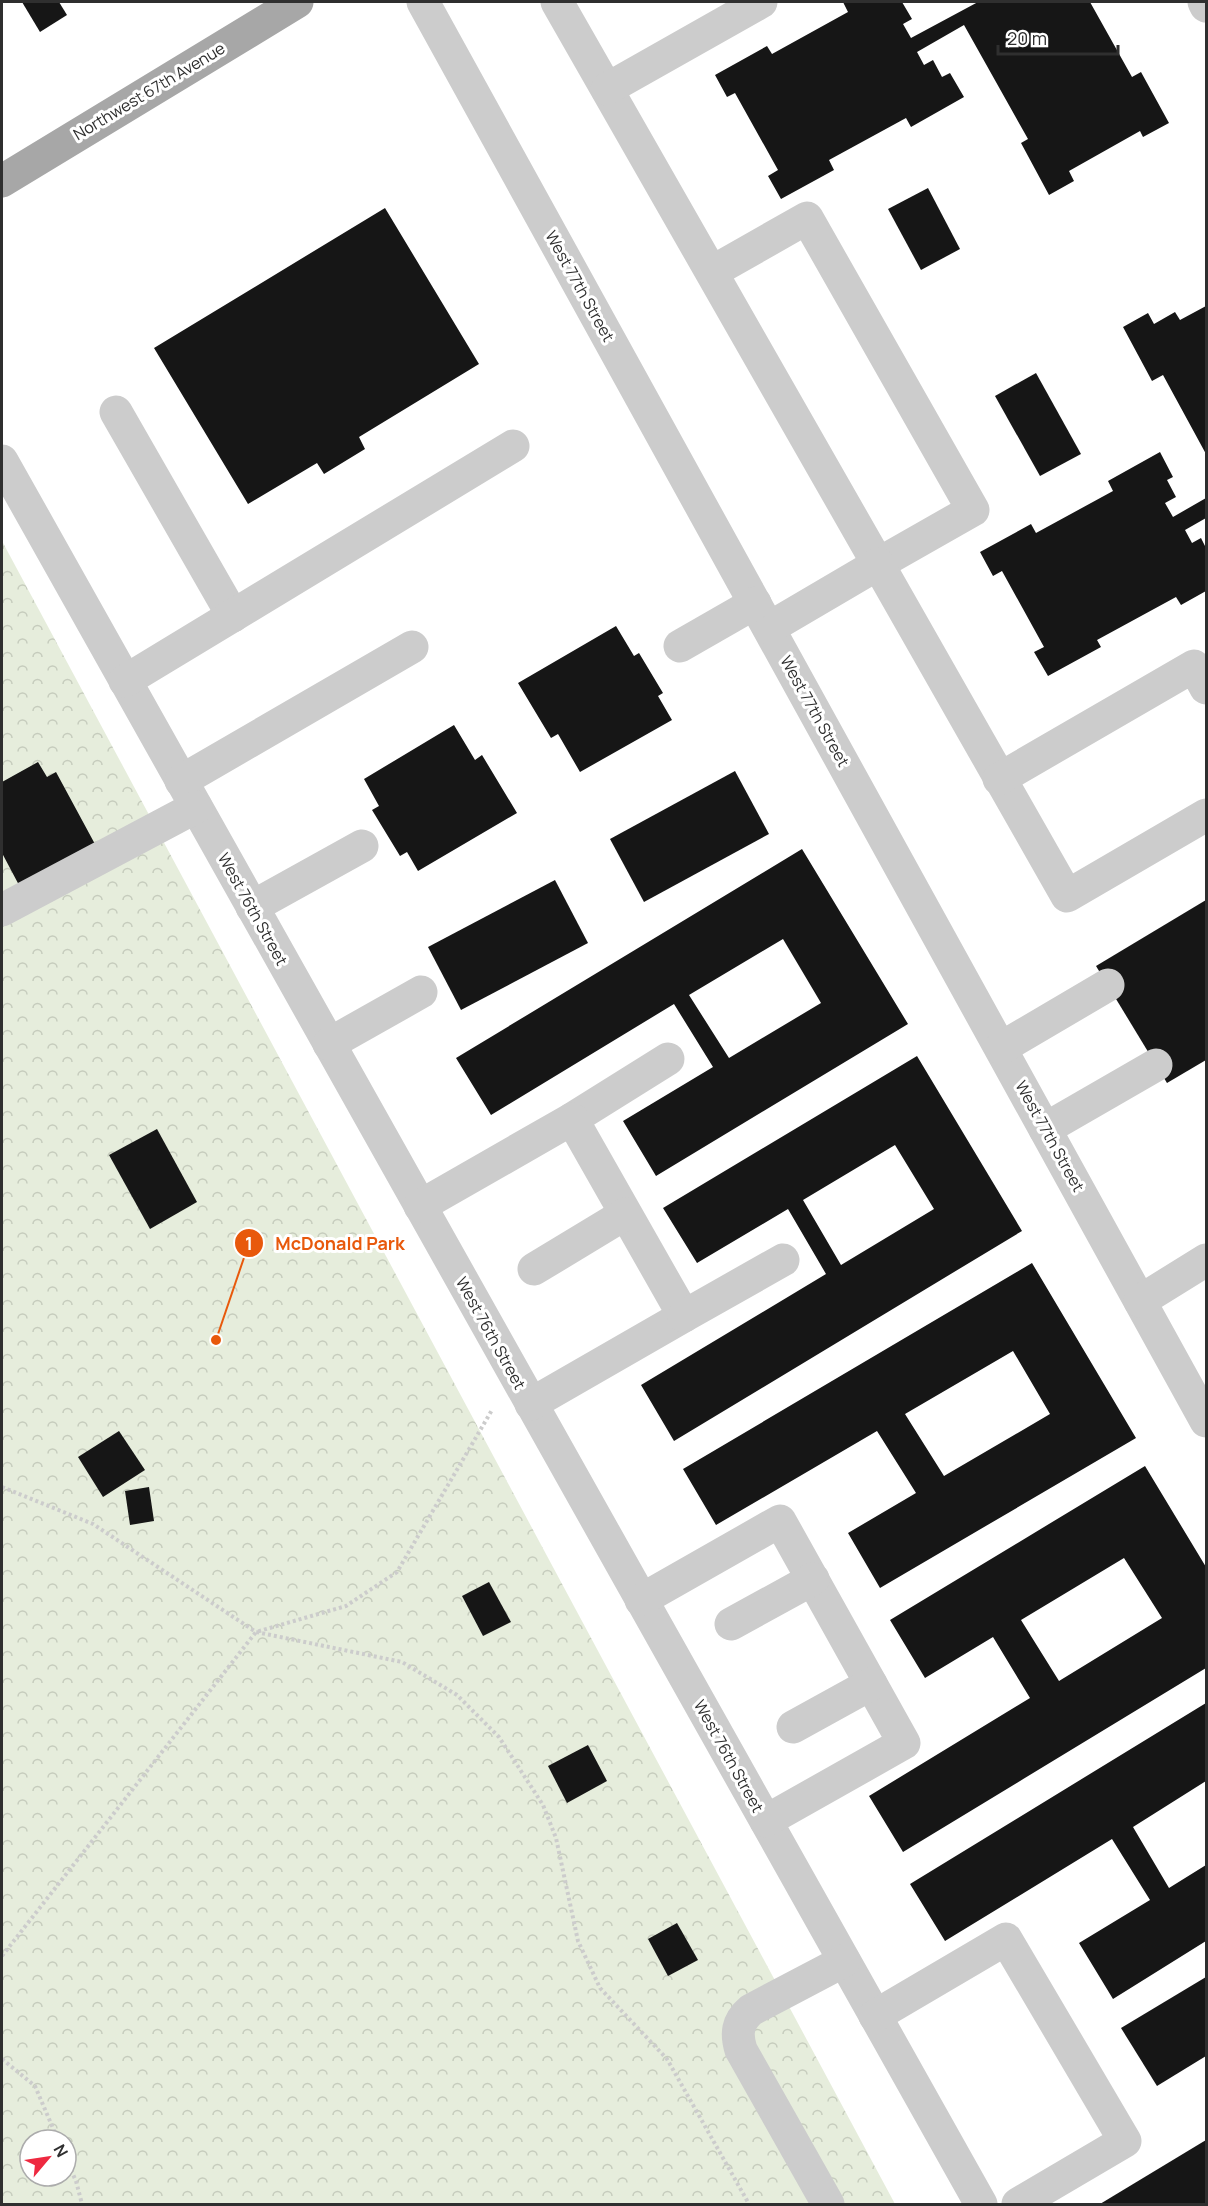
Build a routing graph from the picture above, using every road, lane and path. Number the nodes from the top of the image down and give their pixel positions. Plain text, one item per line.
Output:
1 (297, 2) edge
2 (423, 2) edge
3 (557, 2) edge
4 (761, 2) edge
5 (1204, 2) edge
6 (1206, 6) edge
7 (607, 89) junction
8 (2, 181) edge
9 (712, 272) junction
10 (116, 412) dead end
11 (513, 446) dead end
12 (2, 461) edge
13 (878, 564) junction
14 (233, 616) junction
15 (762, 616) junction
16 (412, 646) dead end
17 (680, 646) dead end
18 (125, 681) junction
19 (1206, 688) edge
20 (999, 779) junction
21 (189, 794) junction
22 (1206, 816) edge
23 (362, 846) dead end
24 (252, 907) junction
25 (2, 910) edge
26 (1108, 985) dead end
27 (421, 992) dead end
28 (329, 1044) junction
29 (1001, 1048) junction
30 (668, 1059) dead end
31 (1156, 1065) dead end
32 (572, 1119) junction
33 (1046, 1129) junction
34 (420, 1206) junction
35 (626, 1214) junction
36 (783, 1260) dead end
37 (1206, 1260) edge
38 (534, 1269) dead end
39 (1140, 1300) junction
40 (684, 1316) junction
41 (514, 1373) junction
42 (531, 1404) junction
43 (1206, 1421) edge
44 (2, 1487) edge
45 (813, 1579) junction
46 (641, 1600) junction
47 (731, 1624) dead end
48 (256, 1632) junction
49 (871, 1683) junction
50 (793, 1727) dead end
51 (766, 1821) junction
52 (2, 1956) edge
53 (844, 1961) junction
54 (876, 2016) junction
55 (2, 2059) edge
56 (53, 2128) edge
57 (78, 2188) edge
58 (82, 2205) edge
59 (749, 2205) edge
60 (828, 2205) edge
61 (981, 2205) edge
62 (1018, 2205) edge

1 - 8 main road, Northwest 67th Avenue
2 - 15 street, West 77th Street
3 - 7 street
4 - 7 street
5 - 6 street
7 - 9 street
9 - 13 street
9 - 13 street
10 - 14 street
11 - 14 street
12 - 18 street, West 76th Street
13 - 15 street
13 - 20 street
14 - 18 street
15 - 17 street
15 - 29 street, West 77th Street
16 - 21 street
18 - 21 street, West 76th Street
19 - 20 street
20 - 22 street
21 - 24 street, West 76th Street
21 - 25 street
23 - 24 street
24 - 28 street, West 76th Street
26 - 29 street
27 - 28 street
28 - 34 street, West 76th Street
29 - 33 street, West 77th Street
30 - 32 street
31 - 33 street
32 - 34 street
32 - 35 street
33 - 39 street, West 77th Street
34 - 41 street, West 76th Street
35 - 38 street
35 - 40 street
36 - 40 street
37 - 39 street
39 - 43 street, West 77th Street
40 - 42 street
41 - 42 street, West 76th Street
41 - 48 path
42 - 46 street, West 76th Street
44 - 48 path
45 - 46 street
45 - 47 street
45 - 49 street
46 - 51 street, West 76th Street
48 - 52 path
48 - 59 path
49 - 50 street
49 - 51 street
51 - 53 street, West 76th Street
53 - 54 street, West 76th Street
53 - 60 street
54 - 61 street, West 76th Street
54 - 62 street
55 - 56 path
57 - 58 path

